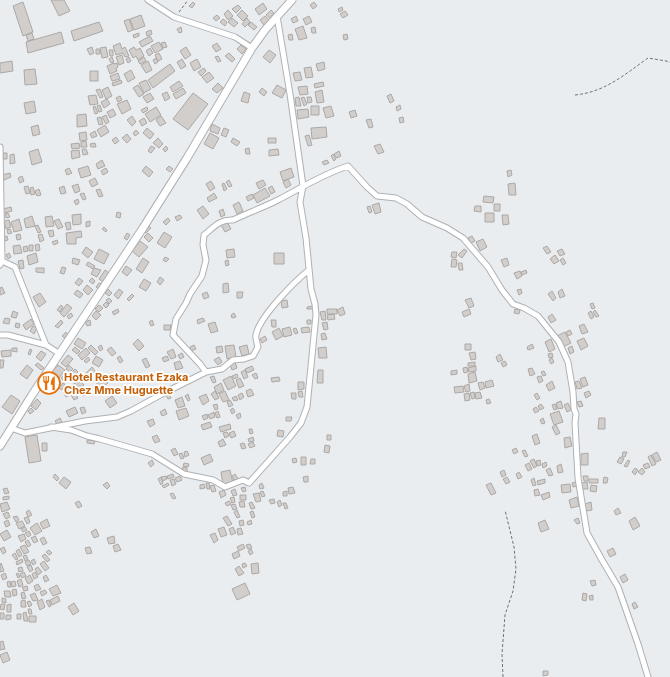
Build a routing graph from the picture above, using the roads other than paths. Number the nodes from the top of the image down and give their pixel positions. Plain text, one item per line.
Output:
1 (148, 0) edge
2 (292, 0) edge
3 (277, 16) junction
4 (252, 48) junction
5 (0, 147) edge
6 (303, 186) junction
7 (1, 263) edge
8 (309, 270) junction
9 (0, 335) edge
10 (46, 345) junction
11 (60, 354) junction
12 (206, 372) junction
13 (51, 427) junction
14 (11, 428) junction
15 (0, 446) edge
16 (648, 677) edge

1 - 4 street
2 - 3 street
3 - 4 street
3 - 6 street
4 - 11 street
5 - 7 street
6 - 8 street
6 - 12 street
6 - 16 street
7 - 10 street
8 - 12 street
8 - 13 street
9 - 10 street
10 - 11 street
11 - 14 street
12 - 13 street
13 - 14 street
14 - 15 street

